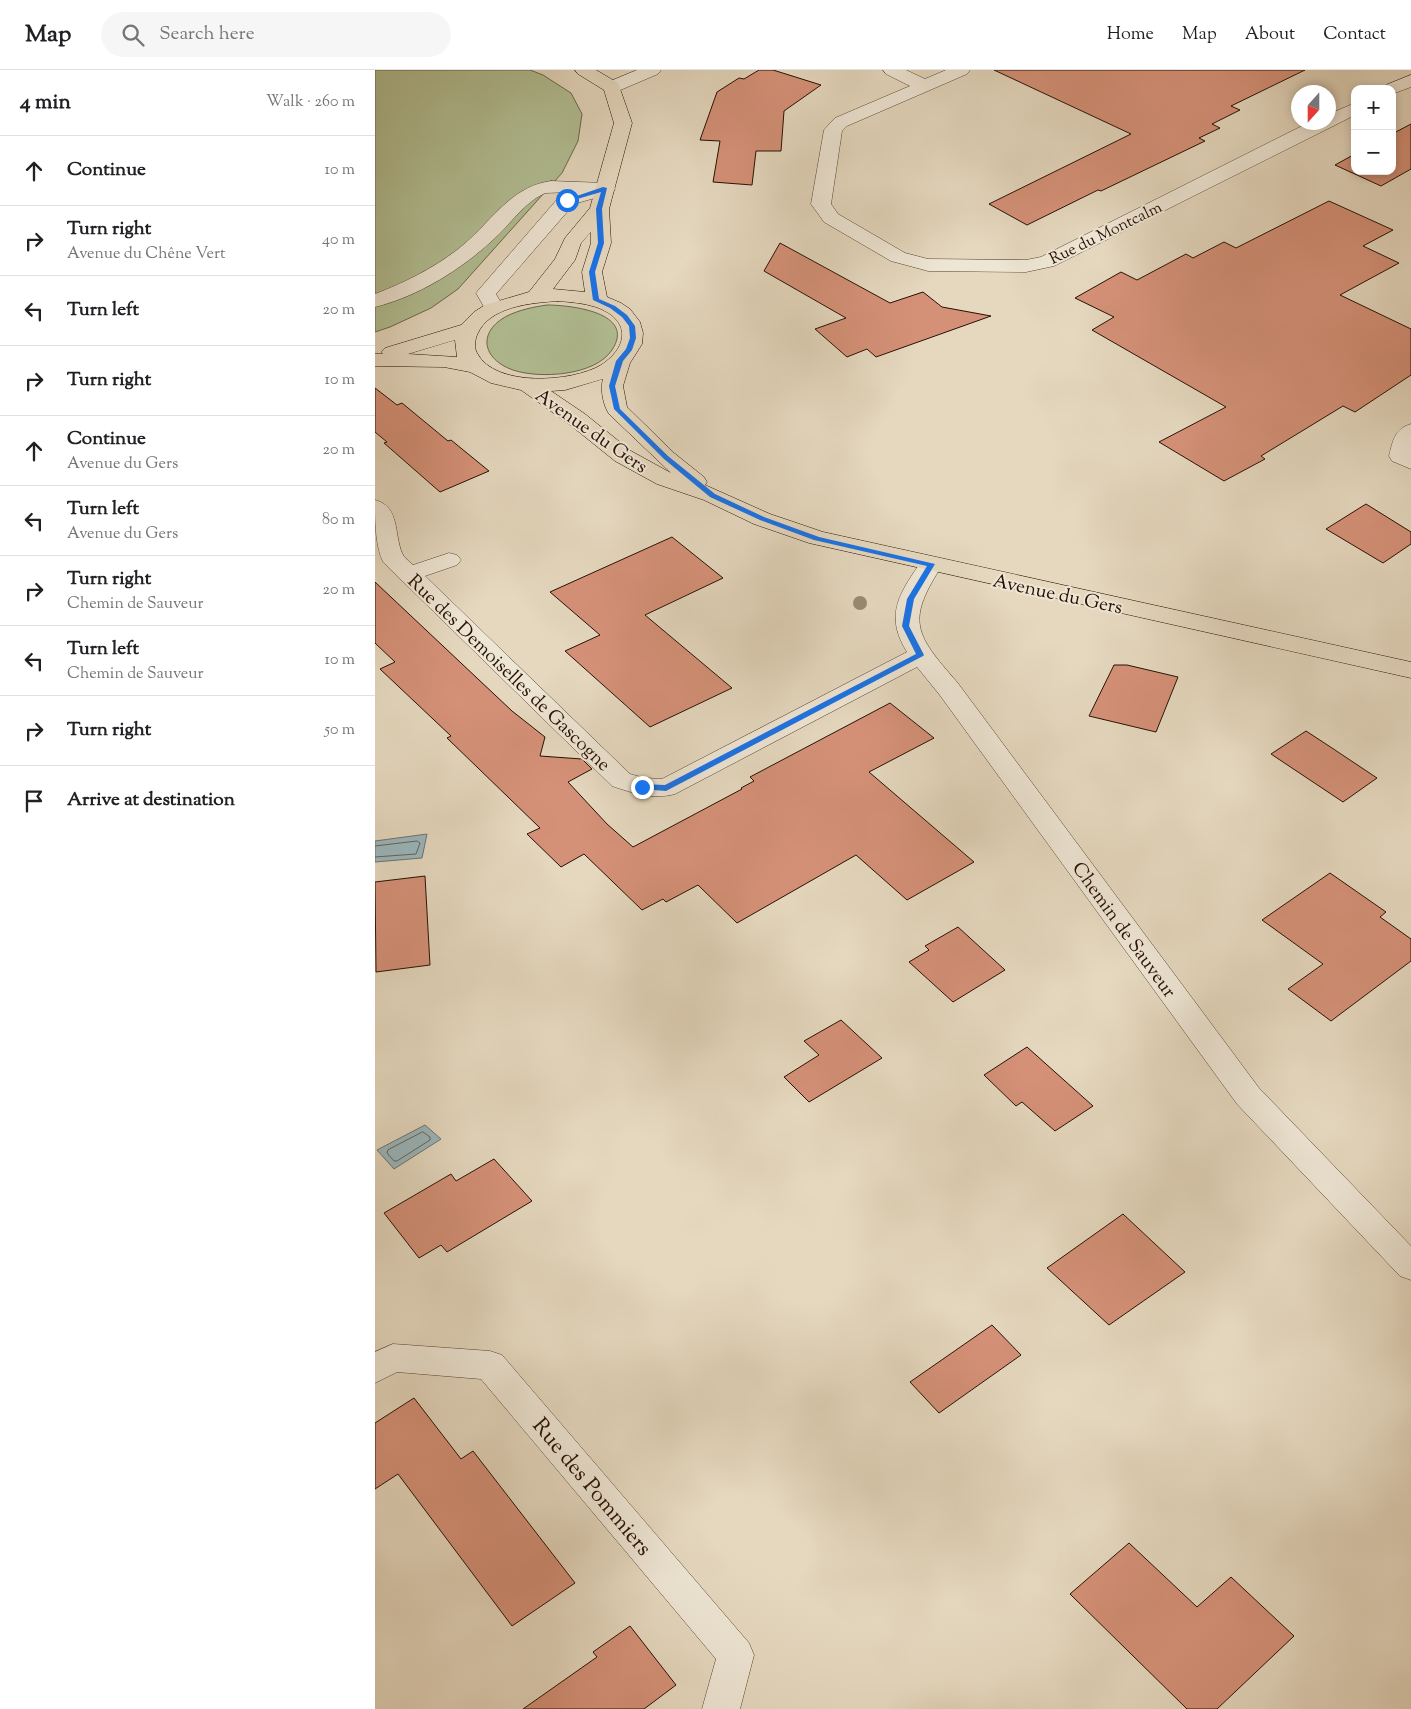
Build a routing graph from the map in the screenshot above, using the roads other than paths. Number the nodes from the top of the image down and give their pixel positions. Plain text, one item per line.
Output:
1 (584, 70) edge
2 (652, 70) edge
3 (892, 70) edge
4 (961, 70) edge
5 (1411, 80) edge
6 (925, 86) junction
7 (612, 87) junction
8 (1396, 87) edge
9 (1351, 110) edge
10 (1336, 118) edge
11 (1311, 130) edge
12 (605, 188) junction
13 (599, 209) junction
14 (537, 296) junction
15 (597, 300) junction
16 (375, 301) edge
17 (494, 308) junction
18 (468, 330) junction
19 (375, 359) edge
20 (619, 361) junction
21 (475, 366) junction
22 (528, 385) junction
23 (1411, 431) edge
24 (1411, 462) edge
25 (712, 495) junction
26 (375, 507) edge
27 (449, 560) dead end
28 (931, 564) junction
29 (409, 574) junction
30 (921, 655) junction
31 (1411, 670) edge
32 (1411, 1267) edge
33 (375, 1369) edge
34 (721, 1709) edge

1 - 7 main road
2 - 7 street
3 - 6 street
4 - 6 street, Rue du Montcalm
5 - 8 street
6 - 11 street, Rue du Montcalm
7 - 12 main road
9 - 10 street, Rue du Montcalm
12 - 13 main road
12 - 16 street
12 - 17 street
13 - 14 main road
13 - 15 main road
14 - 15 main road
14 - 17 main road
15 - 20 main road
17 - 18 main road
18 - 19 main road
18 - 21 main road
19 - 21 main road
20 - 22 main road
20 - 25 main road, Avenue du Gers
21 - 22 main road
22 - 25 main road, Avenue du Gers
23 - 24 street
25 - 28 main road, Avenue du Gers
26 - 29 street, Rue des Demoiselles de Gascogne
27 - 29 street
28 - 30 street, Chemin de Sauveur
28 - 31 main road, Avenue du Gers
29 - 30 street, Rue des Demoiselles de Gascogne
30 - 32 street, Chemin de Sauveur
33 - 34 street, Rue des Pommiers

